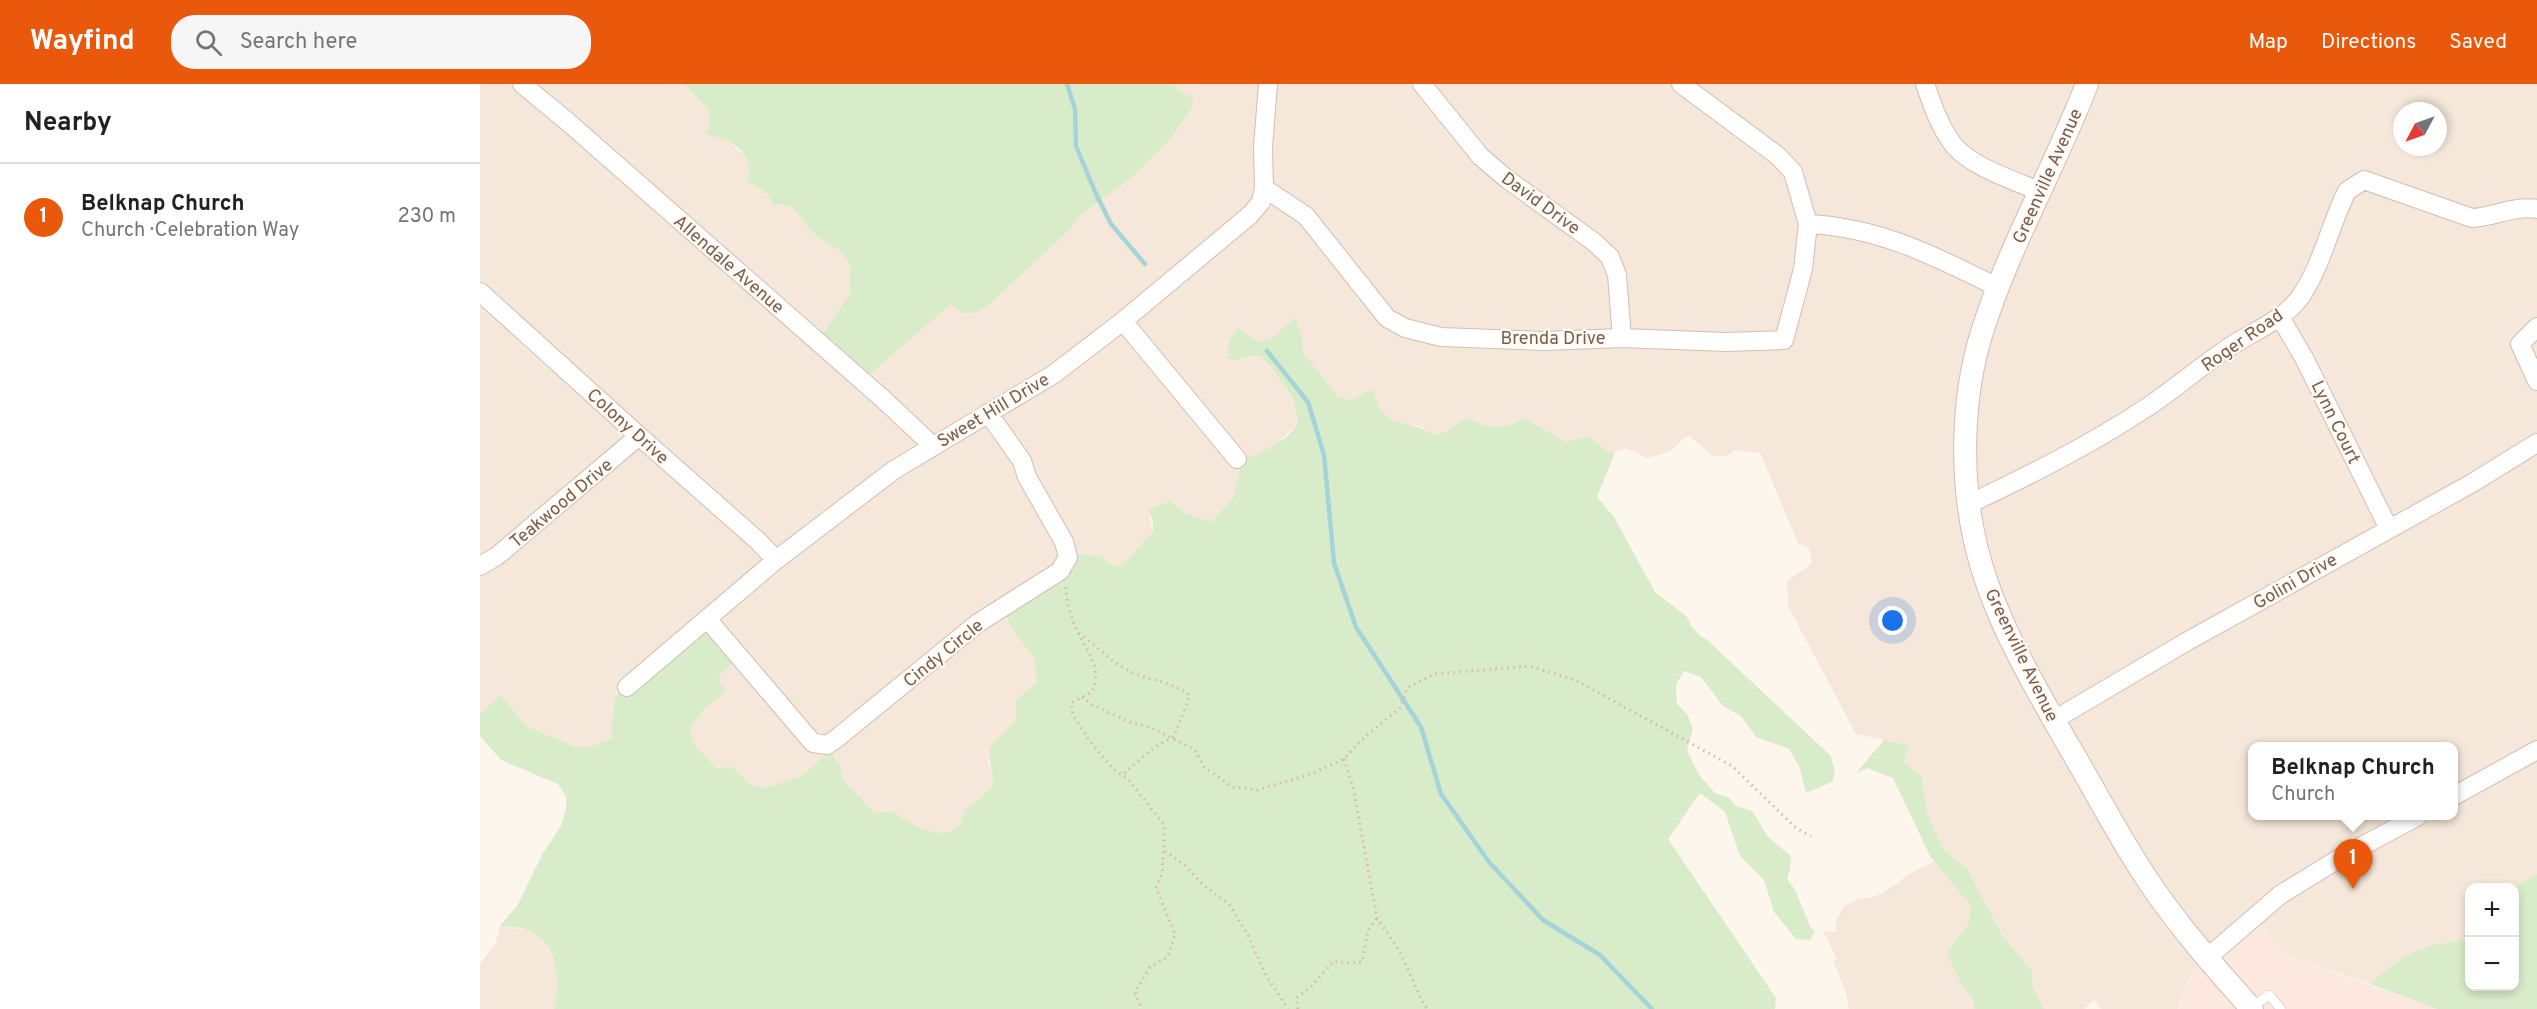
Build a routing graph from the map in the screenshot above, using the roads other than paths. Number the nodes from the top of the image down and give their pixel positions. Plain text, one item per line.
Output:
1 (522, 84) edge
2 (1268, 84) edge
3 (1422, 84) edge
4 (1681, 84) edge
5 (1925, 84) edge
6 (2087, 84) edge
7 (1264, 188) junction
8 (2041, 192) junction
9 (2537, 209) edge
10 (1808, 224) junction
11 (1999, 288) junction
12 (480, 292) edge
13 (2280, 317) junction
14 (1123, 321) junction
15 (2537, 327) edge
16 (1622, 338) junction
17 (2537, 381) edge
18 (988, 413) junction
19 (639, 436) junction
20 (2537, 443) edge
21 (933, 446) junction
22 (1238, 459) dead end
23 (1970, 504) junction
24 (2389, 530) junction
25 (776, 561) junction
26 (480, 566) edge
27 (708, 620) junction
28 (627, 687) dead end
29 (2054, 720) junction
30 (2537, 750) edge
31 (2458, 794) edge
32 (2411, 820) edge
33 (2207, 958) junction
34 (2251, 1008) edge
35 (2281, 1009) edge

1 - 21 street, Allendale Avenue
2 - 7 street, Sweet Hill Drive
3 - 16 street, David Drive
4 - 10 street
5 - 8 street
6 - 8 street, Greenville Avenue
7 - 14 street, Sweet Hill Drive
7 - 16 street, Brenda Drive
8 - 11 street, Greenville Avenue
9 - 13 street, Roger Road
10 - 11 street
10 - 16 street, Brenda Drive
11 - 23 street, Greenville Avenue
12 - 19 street, Colony Drive
13 - 23 street, Roger Road
13 - 24 street, Lynn Court
14 - 18 street, Sweet Hill Drive
14 - 22 street
15 - 17 street
18 - 21 street, Sweet Hill Drive
18 - 27 street, Cindy Circle
19 - 25 street, Colony Drive
19 - 26 street, Teakwood Drive
20 - 24 street, Golini Drive
21 - 25 street, Sweet Hill Drive
23 - 29 street, Greenville Avenue
24 - 29 street, Golini Drive
25 - 27 street, Sweet Hill Drive
27 - 28 street, Sweet Hill Drive
29 - 33 street, Greenville Avenue
30 - 31 street
32 - 33 street
33 - 34 street, Greenville Avenue
34 - 35 lane

